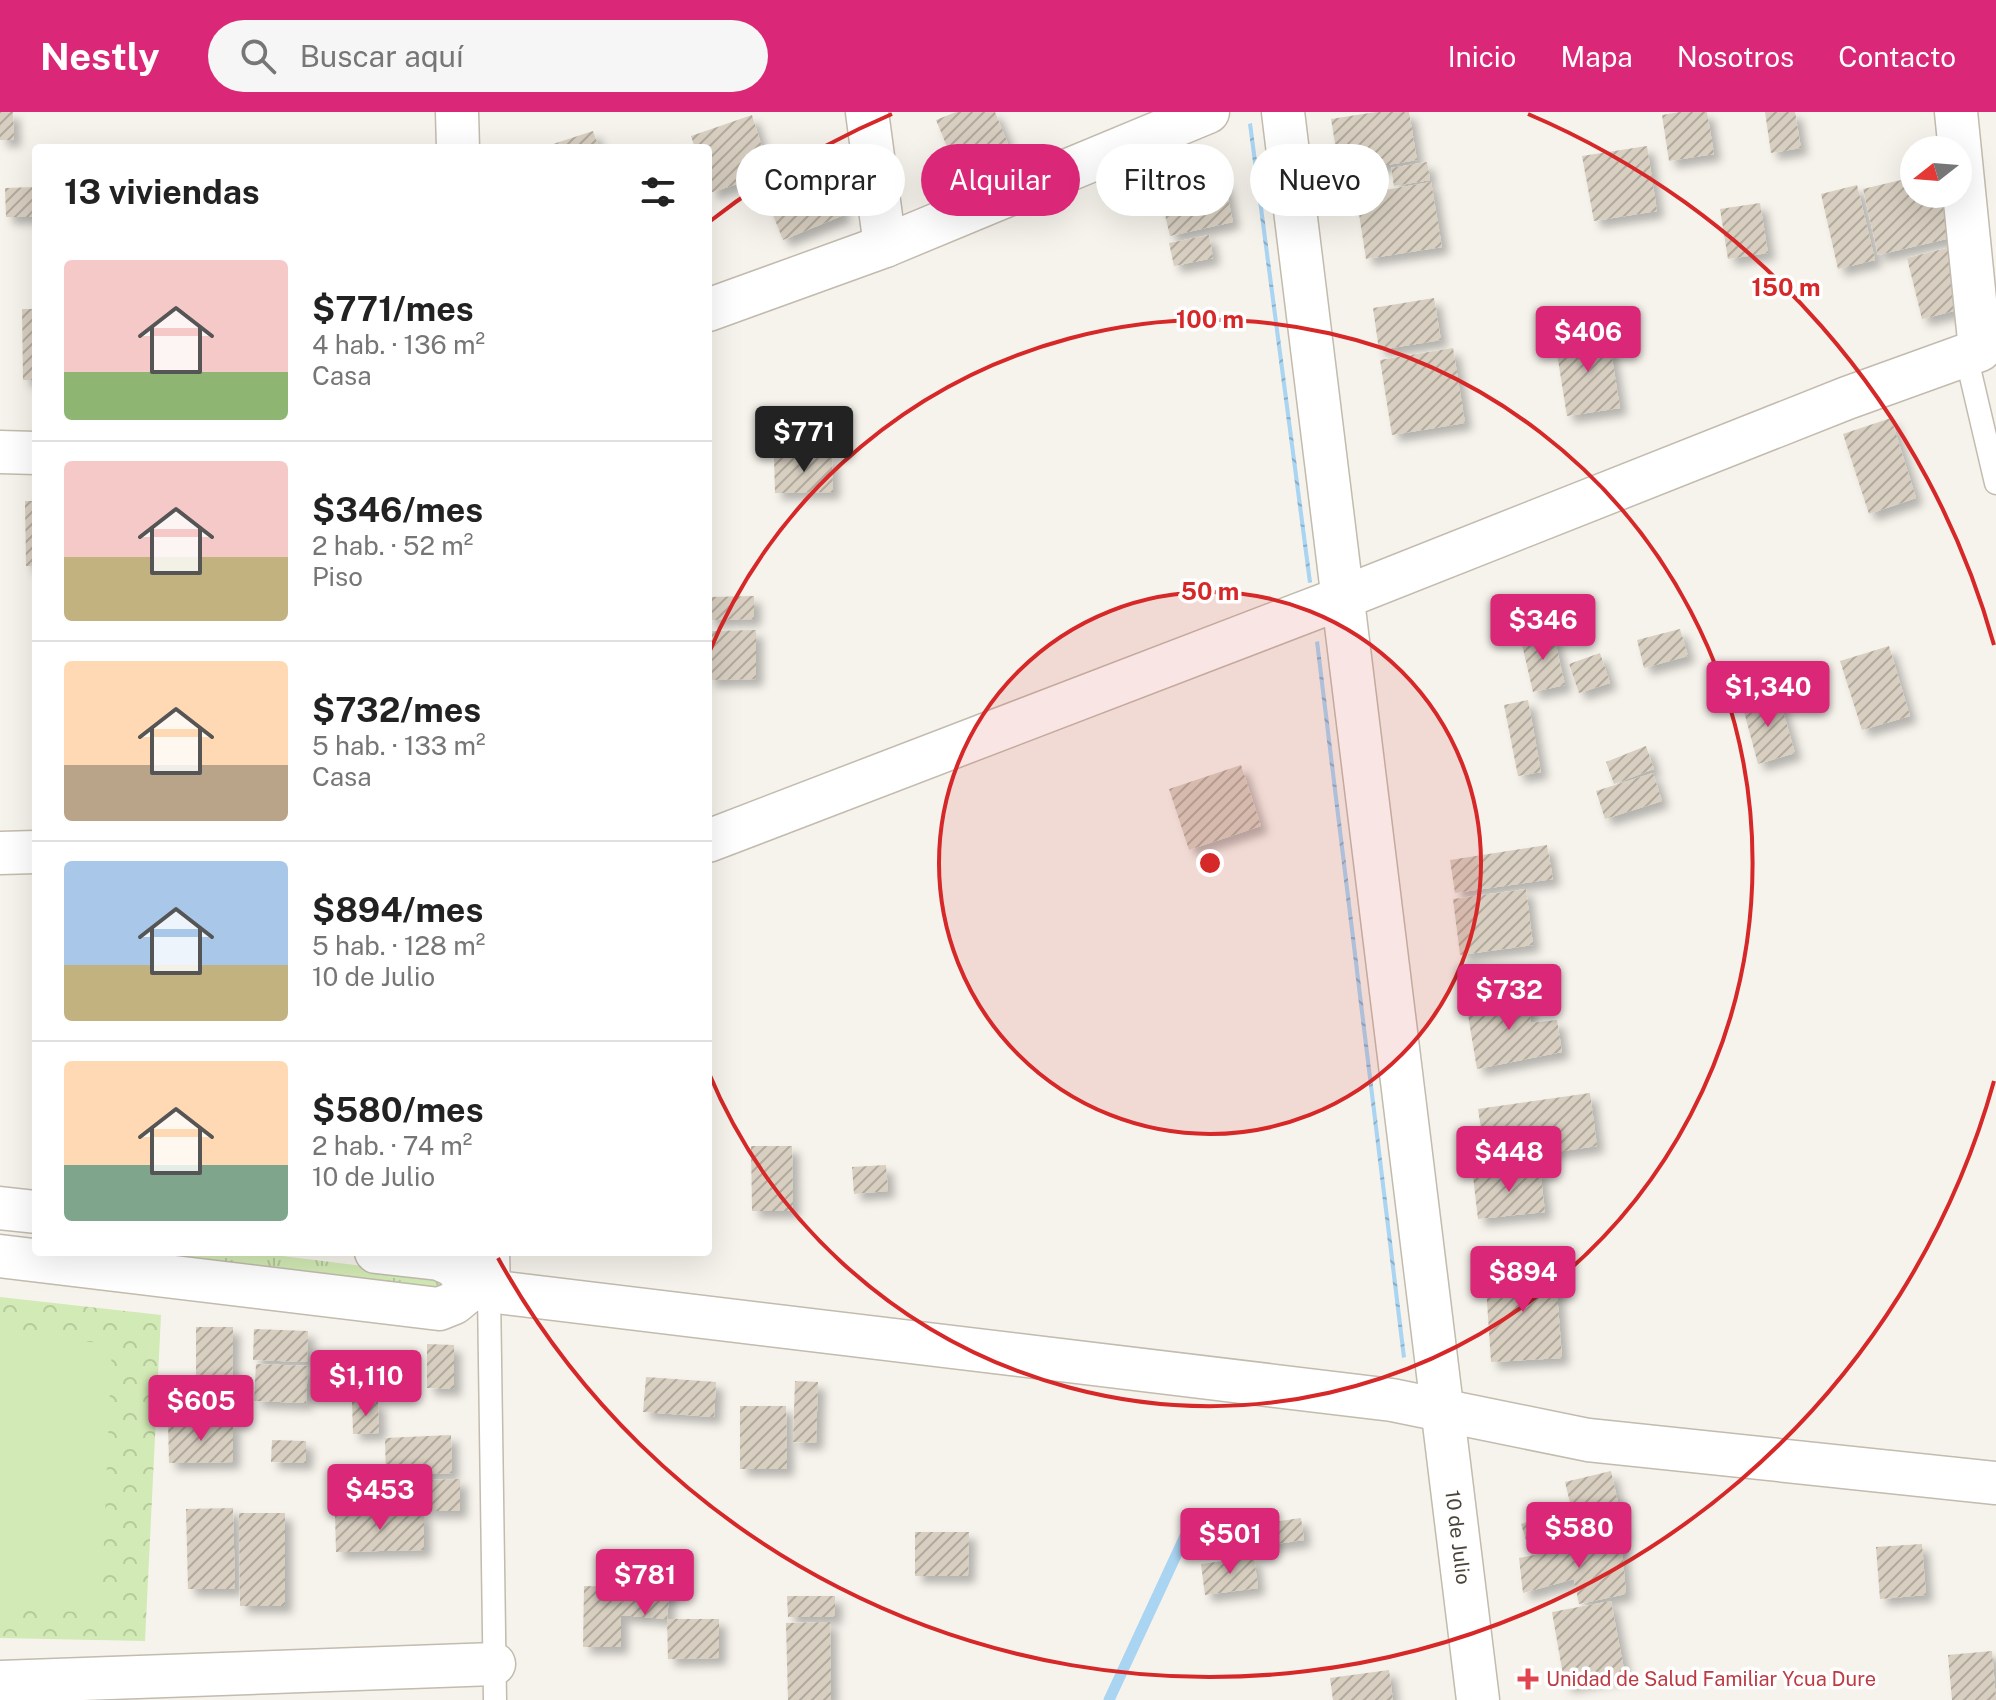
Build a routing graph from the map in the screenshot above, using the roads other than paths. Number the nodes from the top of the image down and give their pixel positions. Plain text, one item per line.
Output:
1 (457, 112) edge
2 (867, 112) edge
3 (1208, 112) edge
4 (1283, 112) edge
5 (1956, 112) edge
6 (458, 144) edge
7 (885, 246) junction
8 (712, 309) edge
9 (1981, 356) edge
10 (0, 452) edge
11 (32, 453) edge
12 (1996, 483) edge
13 (1342, 598) junction
14 (712, 839) edge
15 (32, 852) edge
16 (0, 853) edge
17 (0, 1208) edge
18 (32, 1212) edge
19 (0, 1256) edge
20 (412, 1256) edge
21 (483, 1278) edge
22 (1439, 1392) junction
23 (1996, 1483) edge
24 (0, 1682) edge
25 (495, 1682) edge
26 (1478, 1700) edge

1 - 6 street
2 - 7 street
3 - 7 street
4 - 13 street, 10 de Julio
5 - 9 street
7 - 8 street
9 - 12 lane
9 - 13 street
10 - 11 street
13 - 14 street
13 - 22 street, 10 de Julio
15 - 16 street
17 - 18 street
19 - 21 street
20 - 21 street
21 - 22 street
21 - 25 lane
22 - 23 street
22 - 26 street, 10 de Julio
24 - 25 street

